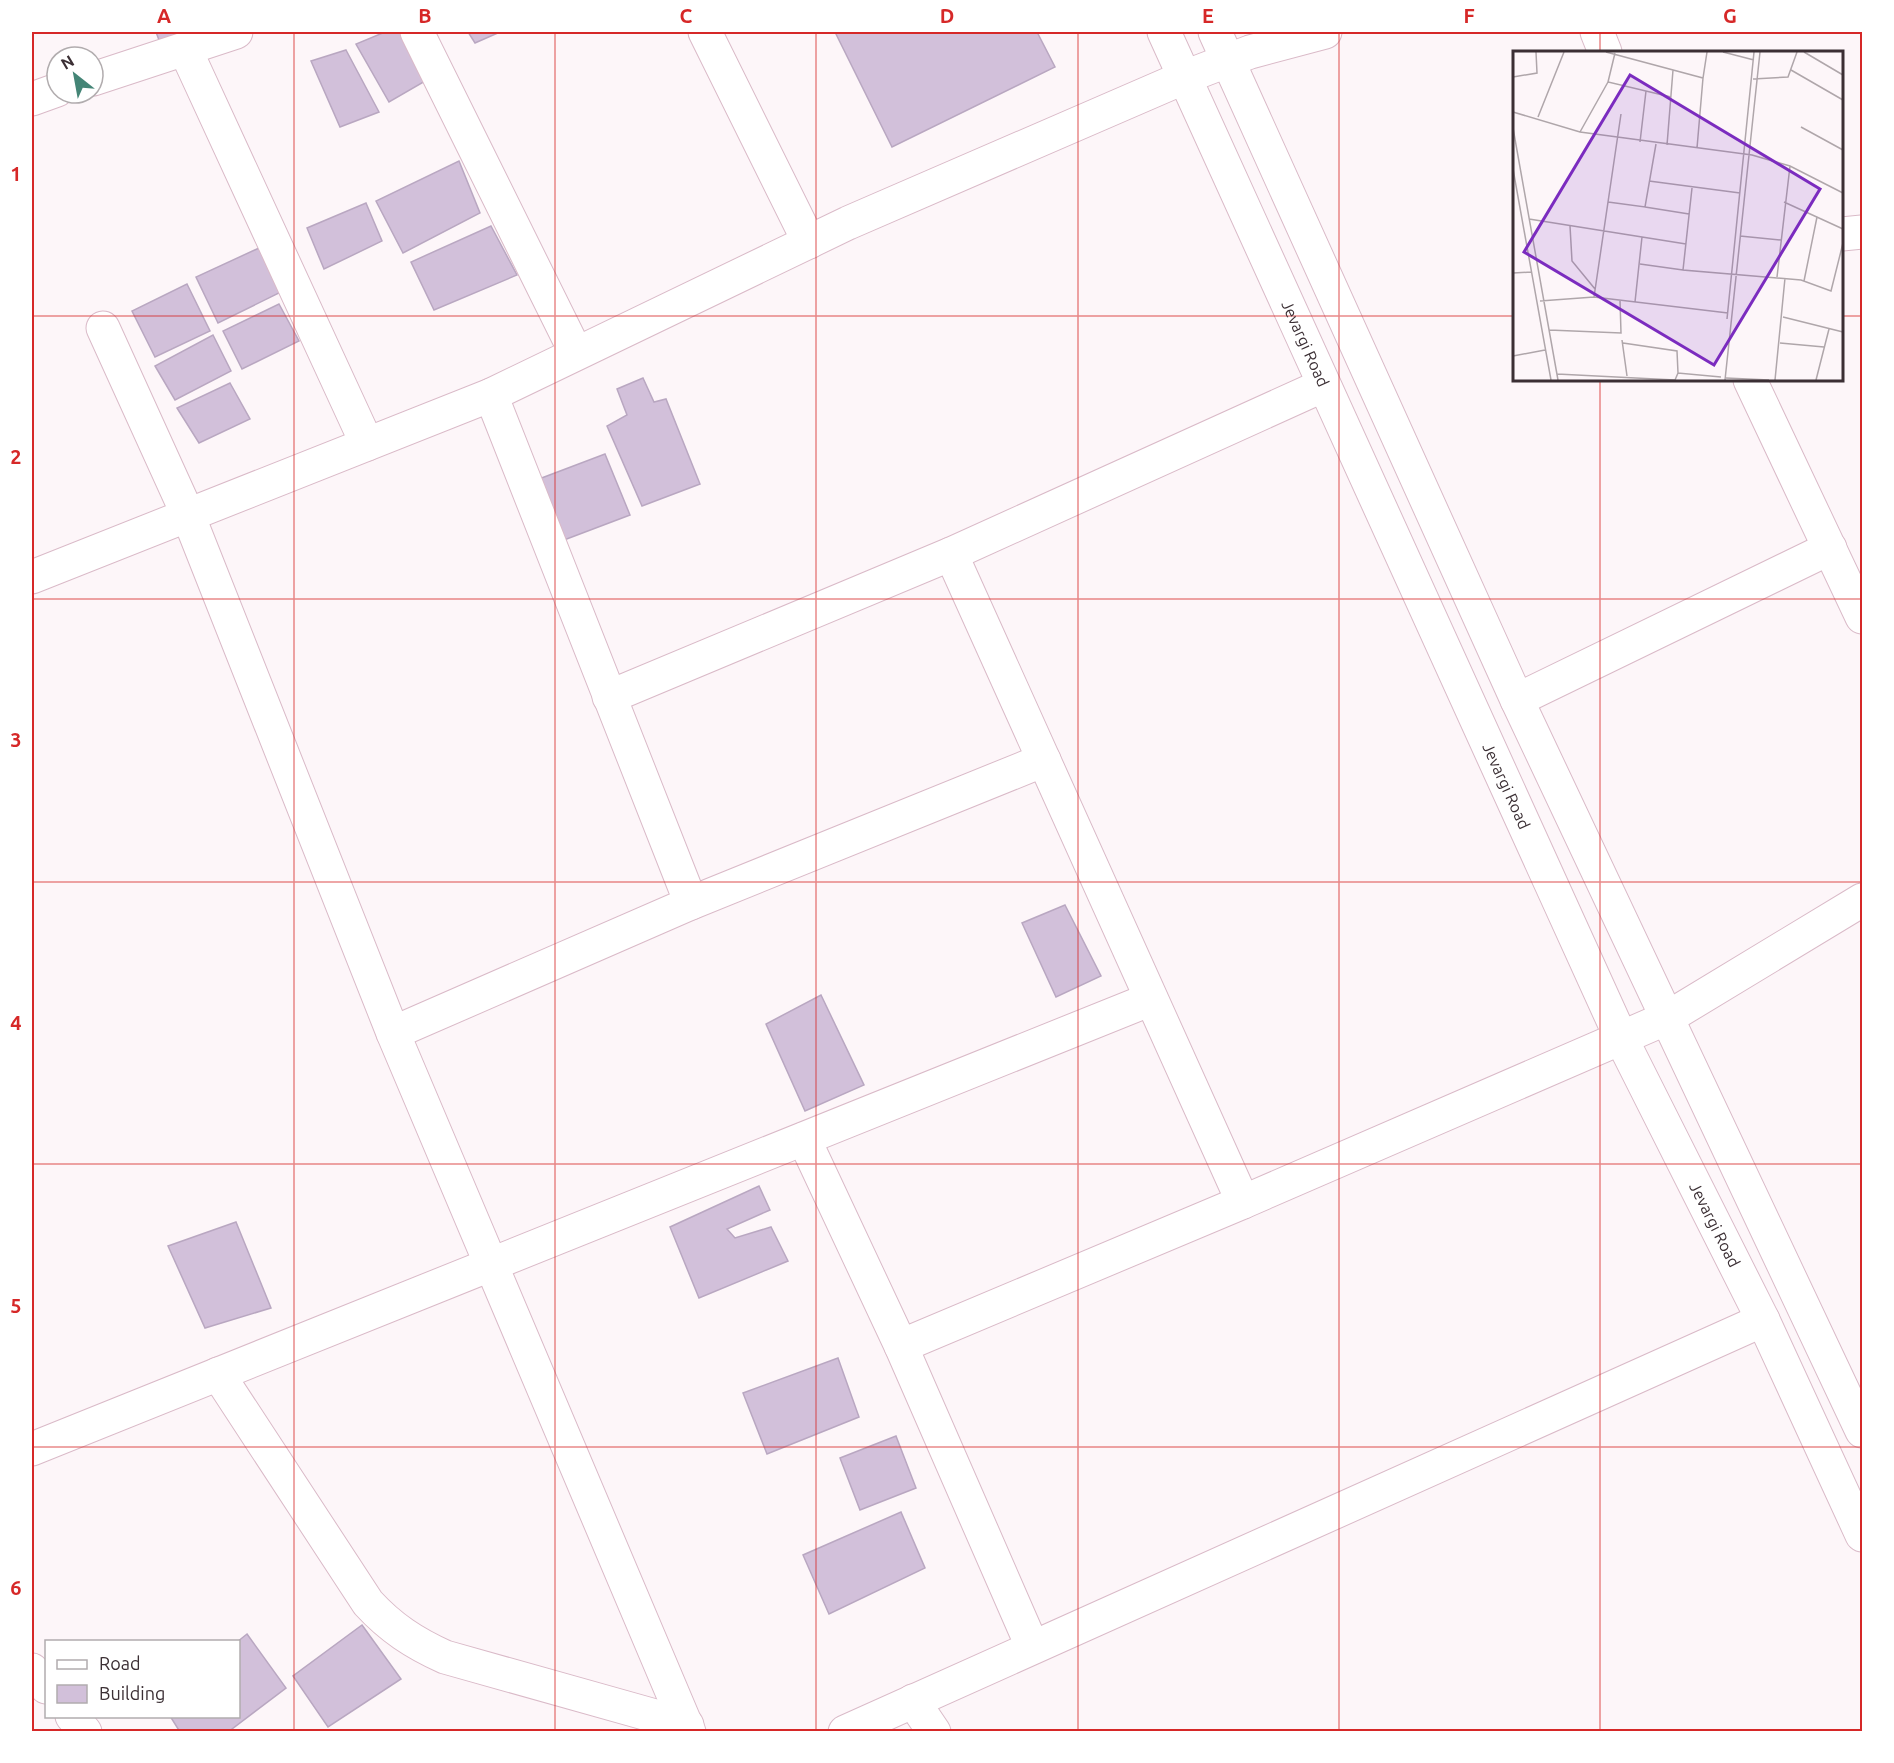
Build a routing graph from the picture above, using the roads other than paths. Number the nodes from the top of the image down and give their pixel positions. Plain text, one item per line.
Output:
1 (236, 32) edge
2 (417, 32) edge
3 (705, 32) edge
4 (1164, 32) edge
5 (1325, 32) edge
6 (1597, 32) edge
7 (1221, 46) edge
8 (185, 48) junction
9 (1605, 51) edge
10 (105, 74) edge
11 (1185, 77) junction
12 (1863, 232) edge
13 (1843, 234) edge
14 (809, 242) junction
15 (103, 328) dead end
16 (576, 353) junction
17 (1750, 381) edge
18 (1324, 385) junction
19 (491, 394) junction
20 (367, 444) junction
21 (188, 515) junction
22 (1830, 548) junction
23 (951, 554) junction
24 (32, 577) edge
25 (1863, 617) edge
26 (609, 697) junction
27 (1517, 700) junction
28 (1044, 760) junction
29 (1863, 900) edge
30 (691, 903) junction
31 (1151, 999) junction
32 (1667, 1018) junction
33 (393, 1033) junction
34 (1622, 1040) junction
35 (804, 1138) junction
36 (1242, 1202) junction
37 (491, 1264) junction
38 (1763, 1320) junction
39 (901, 1346) junction
40 (218, 1374) junction
41 (1863, 1431) edge
42 (32, 1449) edge
43 (1863, 1535) edge
44 (1032, 1646) junction
45 (32, 1670) edge
46 (45, 1686) edge
47 (913, 1701) junction
48 (74, 1718) edge
49 (688, 1728) edge
50 (85, 1731) edge
51 (845, 1731) edge
52 (934, 1731) edge

1 - 8 street
2 - 16 street
3 - 14 street
4 - 11 street, Jevargi Road
5 - 7 street
6 - 9 street
7 - 11 street
7 - 27 street
8 - 10 street
8 - 20 street
11 - 14 street
11 - 18 street, Jevargi Road
12 - 13 street
14 - 16 street
15 - 21 street
16 - 19 street
17 - 22 street
18 - 23 street
18 - 34 street, Jevargi Road
19 - 20 street
19 - 26 street
20 - 21 street
21 - 24 street
21 - 33 street
22 - 25 street
22 - 27 street
23 - 26 street
23 - 28 street
26 - 30 street
27 - 32 street
28 - 30 street
28 - 31 street
29 - 32 street
30 - 33 street
31 - 35 street
31 - 36 street
32 - 34 street
32 - 41 street
33 - 37 street
34 - 36 street
34 - 38 street, Jevargi Road
35 - 37 street
35 - 39 street
36 - 39 street
37 - 40 street
37 - 49 street
38 - 43 street, Jevargi Road
38 - 44 street
39 - 44 street
40 - 42 street
40 - 49 street
44 - 47 street
45 - 46 street
47 - 51 street
47 - 52 street
48 - 50 street

